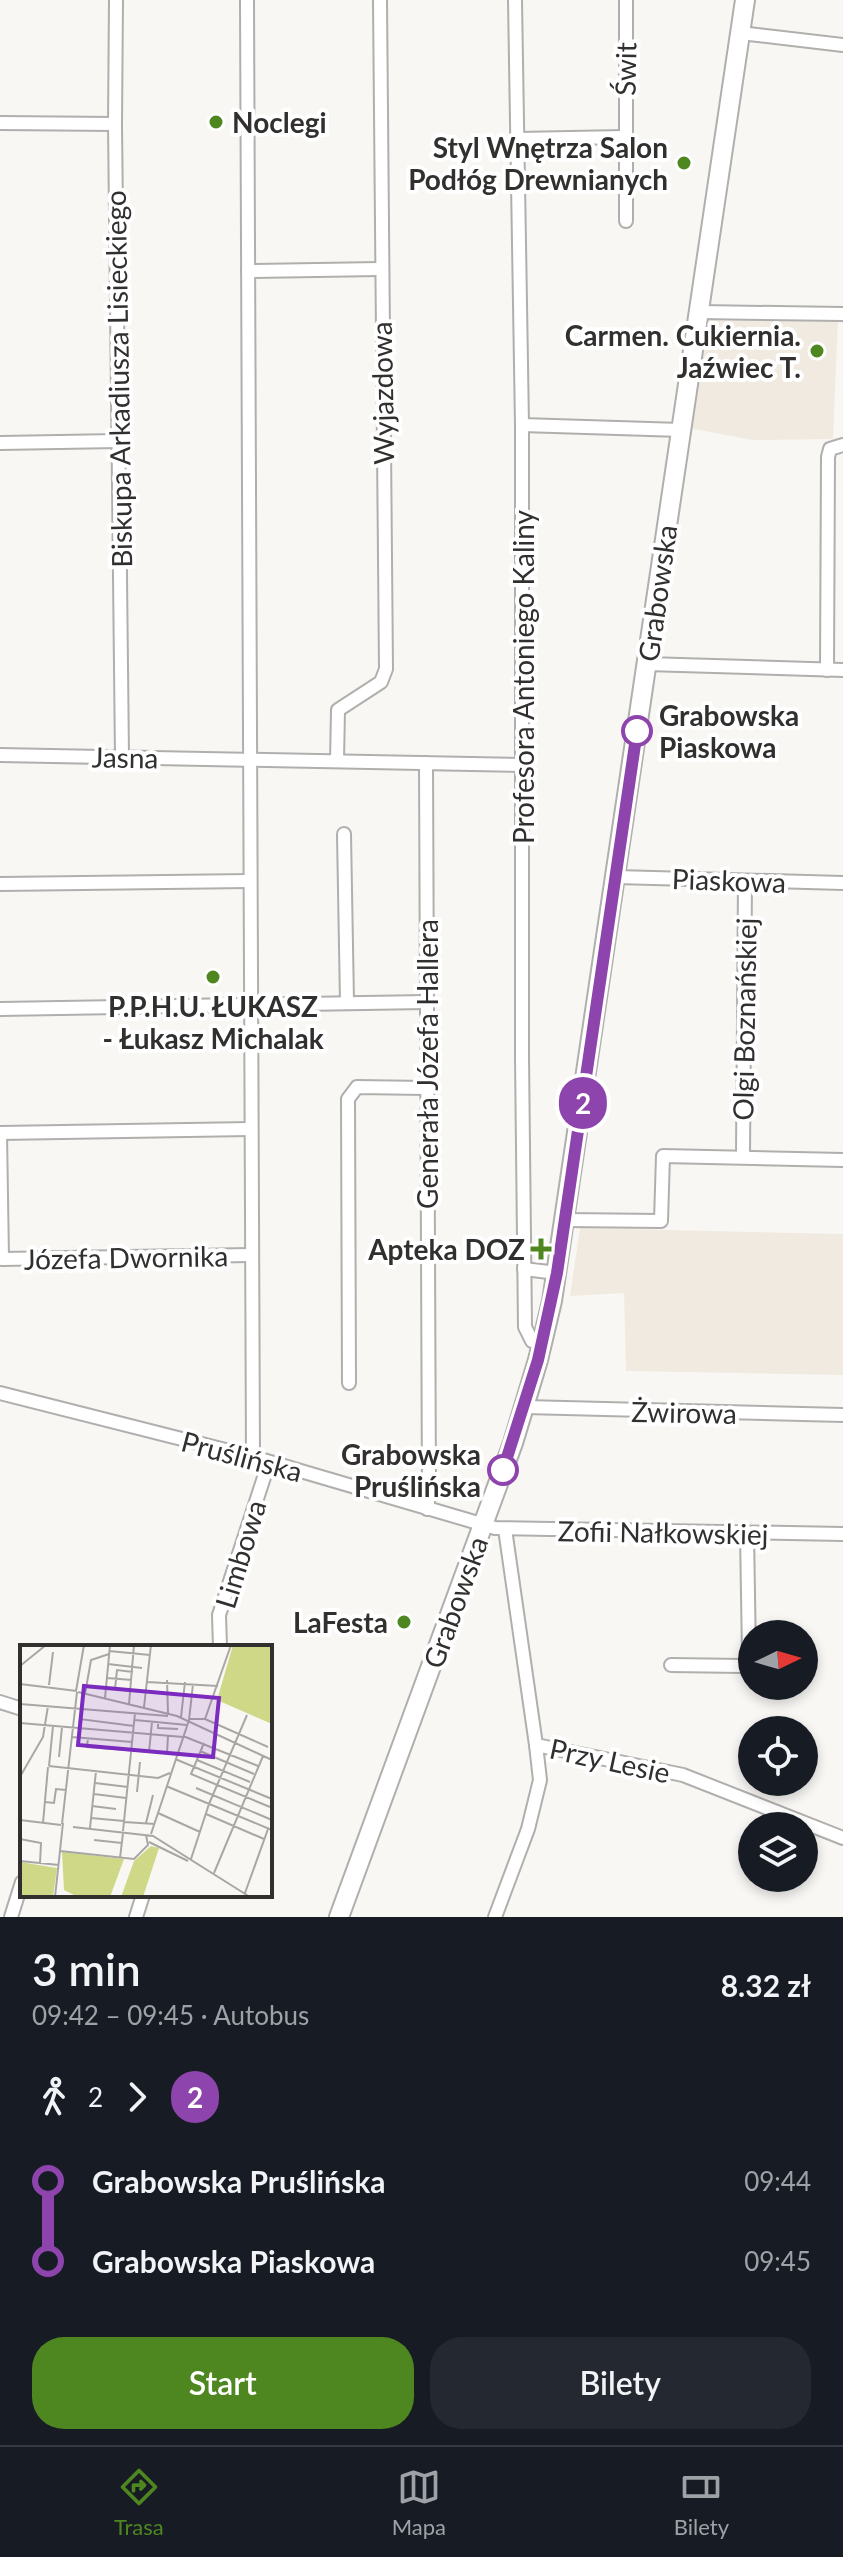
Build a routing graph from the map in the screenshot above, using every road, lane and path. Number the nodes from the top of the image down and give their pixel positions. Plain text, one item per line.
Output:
1 (116, 0) edge
2 (247, 0) edge
3 (380, 0) edge
4 (515, 0) edge
5 (626, 0) edge
6 (745, 0) edge
7 (740, 33) junction
8 (843, 45) edge
9 (0, 123) edge
10 (115, 124) junction
11 (624, 137) junction
12 (517, 139) junction
13 (626, 221) dead end
14 (380, 269) junction
15 (248, 271) junction
16 (699, 312) junction
17 (843, 314) edge
18 (522, 425) junction
19 (681, 430) junction
20 (118, 441) junction
21 (0, 443) edge
22 (843, 445) edge
23 (647, 664) junction
24 (827, 670) junction
25 (843, 670) edge
26 (0, 755) edge
27 (122, 757) junction
28 (250, 760) junction
29 (337, 761) junction
30 (426, 763) junction
31 (524, 765) junction
32 (344, 834) dead end
33 (616, 877) junction
34 (249, 881) junction
35 (745, 881) junction
36 (843, 883) edge
37 (0, 884) edge
38 (347, 1002) junction
39 (427, 1002) junction
40 (249, 1004) junction
41 (0, 1009) edge
42 (426, 1088) junction
43 (250, 1129) junction
44 (0, 1133) edge
45 (743, 1157) junction
46 (843, 1160) edge
47 (565, 1220) junction
48 (251, 1255) junction
49 (2, 1259) edge
50 (524, 1269) junction
51 (557, 1273) junction
52 (542, 1345) junction
53 (349, 1383) dead end
54 (0, 1393) edge
55 (525, 1407) junction
56 (843, 1415) edge
57 (253, 1457) junction
58 (269, 1462) junction
59 (427, 1509) junction
60 (483, 1525) junction
61 (505, 1529) junction
62 (747, 1534) junction
63 (843, 1534) edge
64 (220, 1645) edge
65 (671, 1665) dead end
66 (0, 1702) edge
67 (20, 1708) edge
68 (536, 1745) junction
69 (843, 1838) edge
70 (20, 1888) edge
71 (142, 1897) edge
72 (11, 1917) edge
73 (136, 1917) edge
74 (339, 1917) edge
75 (495, 1917) edge

1 - 10 street, Biskupa Arkadiusza Lisieckiego
2 - 15 street
3 - 14 street, Wyjazdowa
4 - 12 street, Profesora Antoniego Kaliny
5 - 11 street, Świt
6 - 7 street, Grabowska
7 - 8 street
7 - 16 street, Grabowska
9 - 10 street
10 - 20 street, Biskupa Arkadiusza Lisieckiego
11 - 12 street, Świt
11 - 13 street, Świt
12 - 18 street, Profesora Antoniego Kaliny
14 - 15 street
14 - 29 street, Wyjazdowa
15 - 28 street
16 - 17 street
16 - 19 street, Grabowska
18 - 19 street
18 - 31 street, Profesora Antoniego Kaliny
19 - 23 street, Grabowska
20 - 21 street
20 - 27 street, Biskupa Arkadiusza Lisieckiego
22 - 24 street
23 - 24 street
23 - 33 street, Grabowska
24 - 25 street
26 - 27 street, Jasna
27 - 28 street, Jasna
28 - 29 street, Jasna
28 - 34 street
29 - 30 street, Jasna
30 - 31 street, Jasna
30 - 39 street, Generała Józefa Hallera
31 - 50 street, Profesora Antoniego Kaliny
32 - 38 street
33 - 35 street, Piaskowa
33 - 47 street, Grabowska
34 - 37 street
34 - 40 street
35 - 36 street, Piaskowa
35 - 45 street, Olgi Boznańskiej
38 - 39 street
38 - 40 street
39 - 42 street, Generała Józefa Hallera
40 - 41 street
40 - 43 street
42 - 53 street
42 - 59 street, Generała Józefa Hallera
43 - 44 street
43 - 48 street
44 - 49 street
45 - 46 street
45 - 47 street
47 - 51 street, Grabowska
48 - 49 street, Józefa Dwornika
48 - 57 street
50 - 51 street
50 - 52 street, Profesora Antoniego Kaliny
51 - 52 street, Grabowska
52 - 55 street, Grabowska
54 - 57 street, Pruślińska
55 - 56 street, Żwirowa
55 - 60 street, Grabowska
57 - 58 street, Pruślińska
58 - 59 street, Pruślińska
58 - 64 street, Limbowa
59 - 60 street, Pruślińska
60 - 61 street, Zofii Nałkowskiej
60 - 74 street, Grabowska
61 - 62 street, Zofii Nałkowskiej
61 - 68 street, Przy Lesie
62 - 63 street, Zofii Nałkowskiej
62 - 65 street
66 - 67 street
68 - 69 street, Przy Lesie
68 - 75 street
70 - 72 street
71 - 73 street

